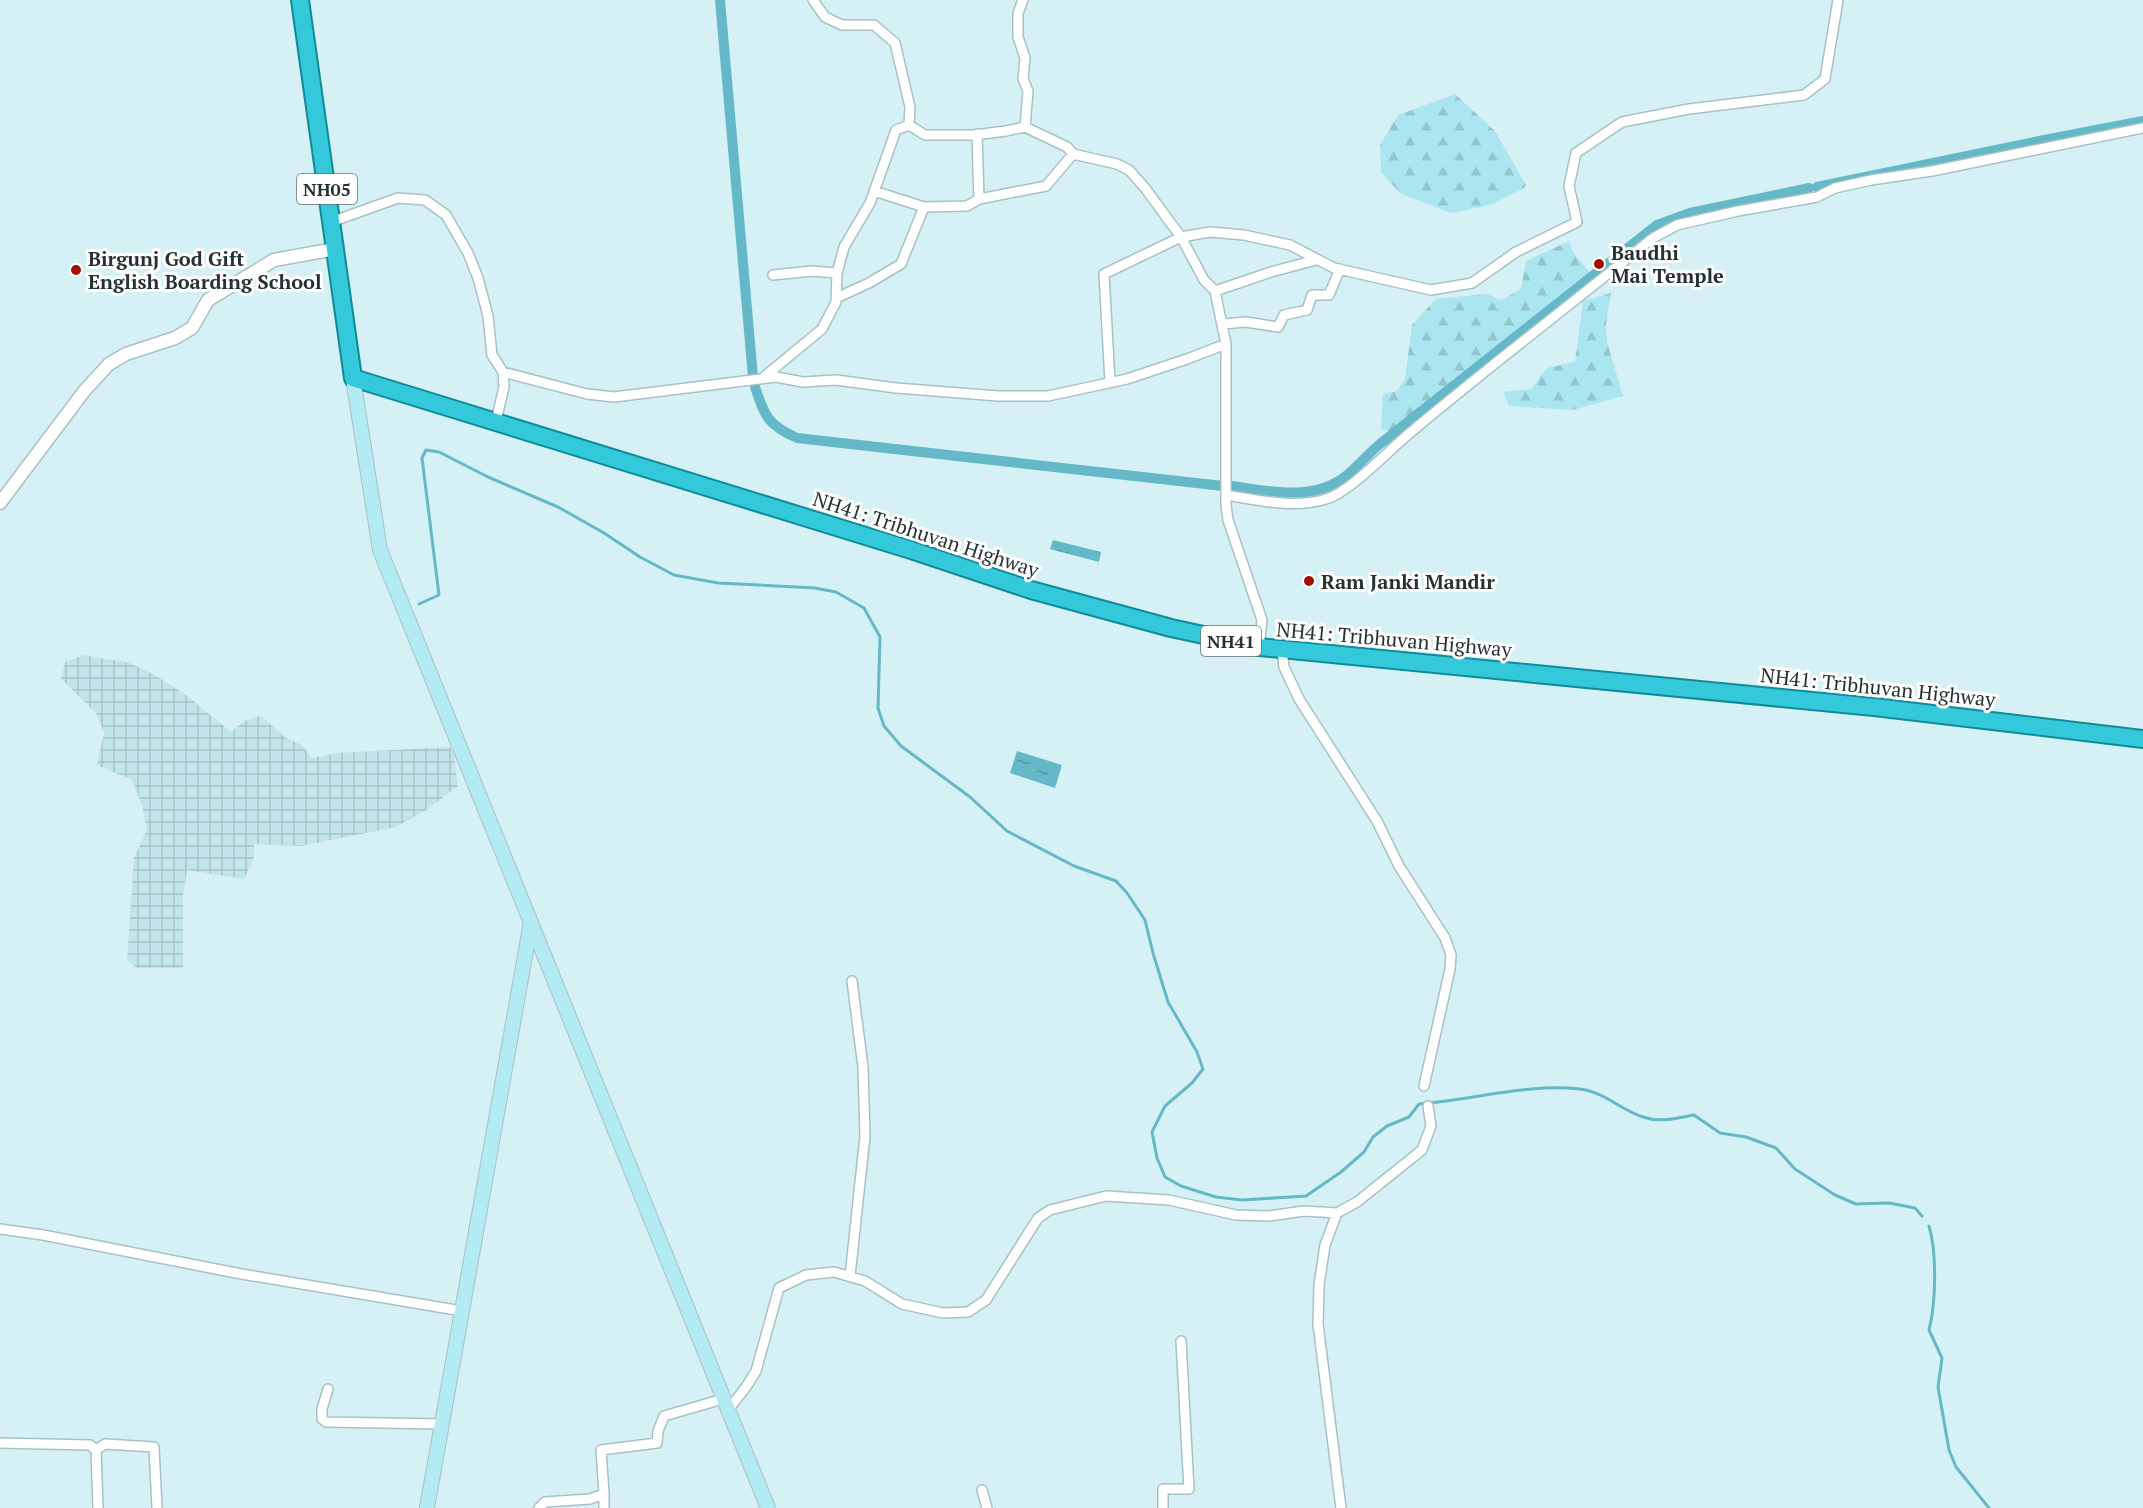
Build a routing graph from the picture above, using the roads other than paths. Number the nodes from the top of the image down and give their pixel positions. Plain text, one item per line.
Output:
1 (300, 0) edge
2 (813, 0) edge
3 (1023, 0) edge
4 (1838, 0) edge
5 (909, 125) junction
6 (1024, 127) junction
7 (2143, 128) edge
8 (977, 134) junction
9 (1073, 154) junction
10 (874, 191) junction
11 (979, 199) junction
12 (924, 207) junction
13 (331, 222) junction
14 (1181, 237) junction
15 (335, 249) junction
16 (1316, 260) junction
17 (1340, 269) junction
18 (837, 273) junction
19 (773, 274) dead end
20 (1215, 291) junction
21 (836, 298) junction
22 (1222, 324) junction
23 (1226, 344) junction
24 (503, 372) junction
25 (764, 377) junction
26 (353, 378) junction
27 (1110, 382) junction
28 (496, 421) junction
29 (1226, 495) junction
30 (0, 503) edge
31 (1259, 647) junction
32 (1282, 650) junction
33 (2143, 739) edge
34 (531, 922) junction
35 (852, 981) dead end
36 (1424, 1086) dead end
37 (1428, 1106) dead end
38 (1338, 1213) junction
39 (0, 1229) edge
40 (850, 1276) junction
41 (462, 1311) junction
42 (1181, 1341) dead end
43 (328, 1389) dead end
44 (726, 1404) junction
45 (442, 1424) junction
46 (0, 1443) edge
47 (96, 1450) junction
48 (982, 1490) dead end
49 (604, 1494) junction
50 (98, 1508) edge
51 (157, 1508) edge
52 (427, 1508) edge
53 (539, 1508) edge
54 (604, 1508) edge
55 (768, 1508) edge
56 (987, 1508) edge
57 (1163, 1508) edge
58 (1341, 1508) edge

1 - 13 highway, NH05
2 - 5 street
3 - 6 street
4 - 17 street
5 - 8 street
5 - 10 street
6 - 8 street
6 - 9 street
7 - 29 street
8 - 11 street
9 - 11 street
9 - 14 street
10 - 12 street
10 - 18 street
11 - 12 street
12 - 21 street
13 - 15 highway, NH05
13 - 24 street
14 - 16 street
14 - 20 street
14 - 27 street
15 - 26 highway, NH05
15 - 30 street
16 - 17 street
16 - 20 street
17 - 22 street
18 - 19 street
18 - 21 street
20 - 22 street
21 - 25 street
22 - 23 street
23 - 27 street
23 - 29 street
24 - 25 street
24 - 28 street
25 - 27 street
26 - 28 highway, NH41: Tribhuvan Highway / NH41
26 - 34 main road, NH05
28 - 31 highway, NH41: Tribhuvan Highway / NH41
29 - 31 street
31 - 32 highway, NH41: Tribhuvan Highway / NH41
32 - 33 highway, NH41: Tribhuvan Highway / NH41
32 - 36 street
34 - 41 main road
34 - 44 main road, NH05
35 - 40 street
37 - 38 street
38 - 40 street
38 - 58 street
39 - 41 street
40 - 44 street
41 - 45 main road
42 - 57 street
43 - 45 street
44 - 49 street
44 - 55 main road, NH05
45 - 52 main road
46 - 47 street
47 - 50 street
47 - 51 street
48 - 56 street
49 - 53 street
49 - 54 street

